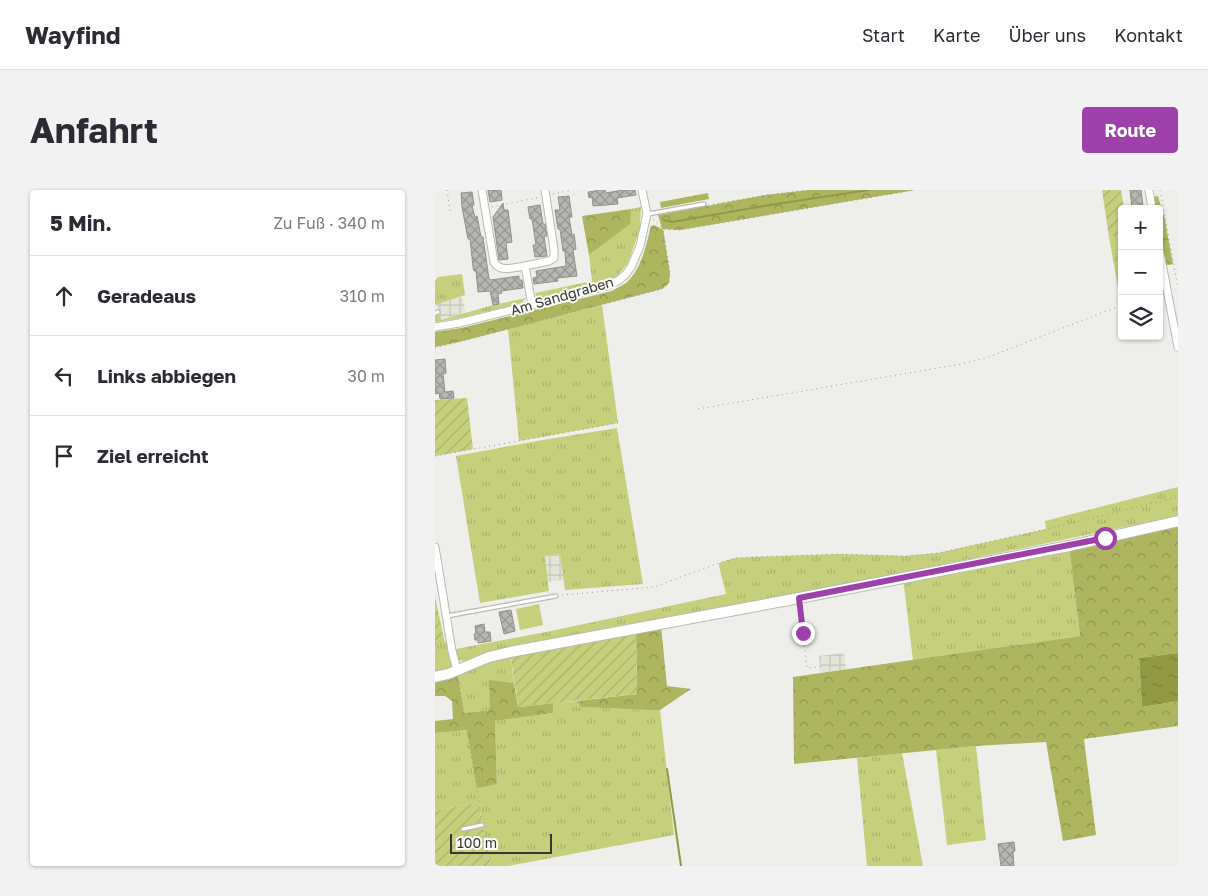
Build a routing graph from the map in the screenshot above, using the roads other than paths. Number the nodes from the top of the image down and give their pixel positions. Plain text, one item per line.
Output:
1 (481, 190) edge
2 (642, 190) edge
3 (1151, 190) edge
4 (546, 193) edge
5 (704, 204) road end
6 (1153, 205) edge
7 (647, 214) junction
8 (1159, 250) edge
9 (525, 266) junction
10 (532, 305) junction
11 (435, 327) edge
12 (1178, 347) edge
13 (1178, 522) edge
14 (435, 547) edge
15 (557, 596) road end
16 (447, 616) junction
17 (457, 670) junction
18 (435, 676) edge
19 (482, 826) road end
20 (463, 829) dead end

1 - 9 street
2 - 7 street
3 - 6 street
4 - 9 street
5 - 7 lane
7 - 10 street, Am Sandgraben
8 - 12 street
9 - 10 street
10 - 11 street, Am Sandgraben
13 - 17 street
14 - 16 street
15 - 16 lane
16 - 17 street
17 - 18 street
19 - 20 lane

